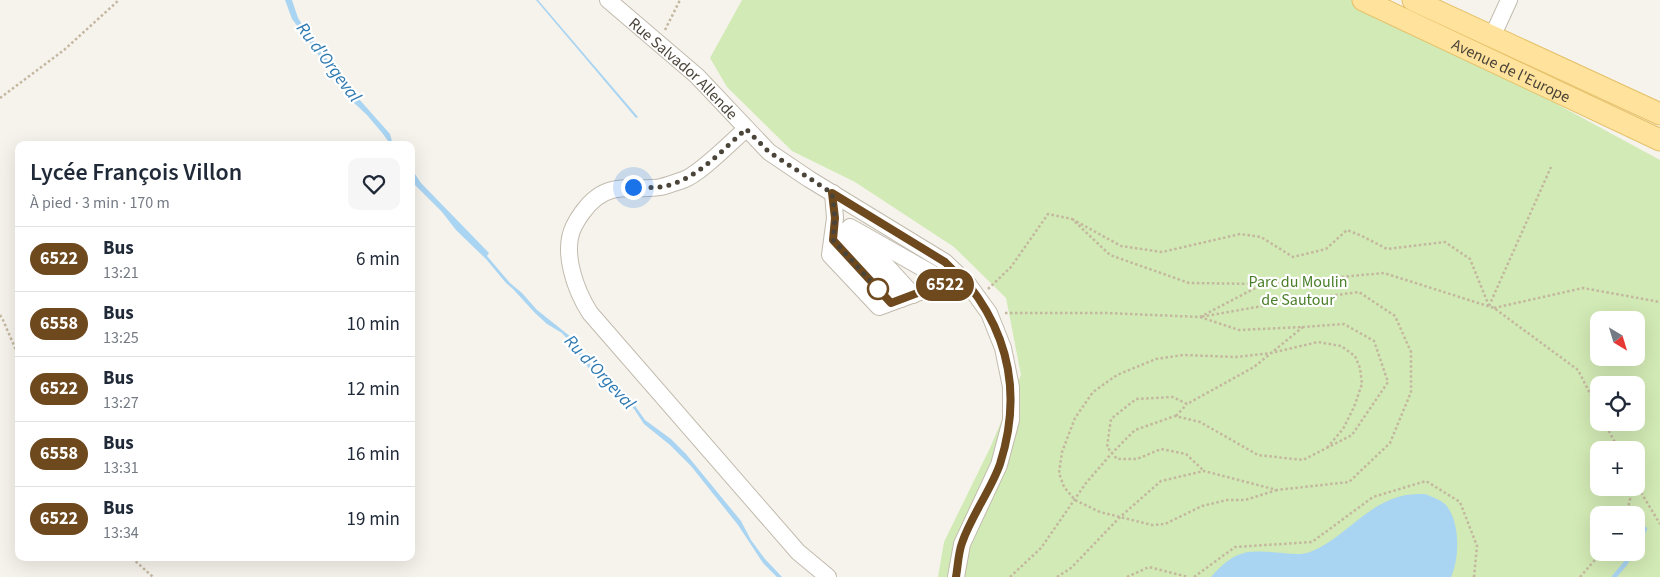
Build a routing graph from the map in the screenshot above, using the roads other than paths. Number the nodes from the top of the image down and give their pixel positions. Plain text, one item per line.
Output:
1 (608, 0) edge
2 (1362, 0) edge
3 (1413, 0) edge
4 (1509, 0) edge
5 (1492, 37) junction
6 (1660, 114) edge
7 (746, 129) junction
8 (1660, 140) edge
9 (832, 193) junction
10 (838, 228) junction
11 (968, 284) junction
12 (945, 285) junction
13 (901, 299) junction
14 (828, 577) edge
15 (956, 577) edge

1 - 7 street, Rue Salvador Allende
2 - 8 main road, Avenue de l'Europe
3 - 5 main road, Avenue de l'Europe
4 - 5 street
5 - 6 main road, Avenue de l'Europe
7 - 9 street, Rue Salvador Allende
7 - 14 street
9 - 10 street
9 - 11 street, Rue Salvador Allende
10 - 12 street
10 - 13 street
10 - 13 street
11 - 12 street
11 - 15 street, Rue Salvador Allende
12 - 13 street

